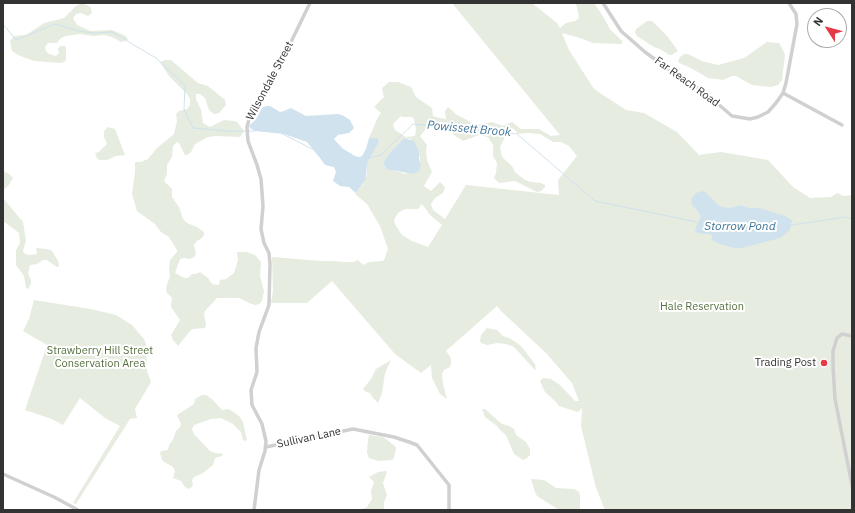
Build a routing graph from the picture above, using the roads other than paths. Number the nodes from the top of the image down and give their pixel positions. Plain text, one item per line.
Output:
1 (310, 3) edge
2 (603, 3) edge
3 (789, 3) edge
4 (783, 93) junction
5 (842, 125) dead end
6 (852, 336) edge
7 (266, 447) junction
8 (3, 474) edge
9 (852, 485) edge
10 (78, 510) edge
11 (254, 510) edge
12 (449, 510) edge

1 - 7 street, Wilsondale Street
2 - 4 street, Far Reach Road
3 - 4 street, Far Reach Road
4 - 5 street
6 - 9 street
7 - 11 street
7 - 12 street, Sullivan Lane
8 - 10 street

